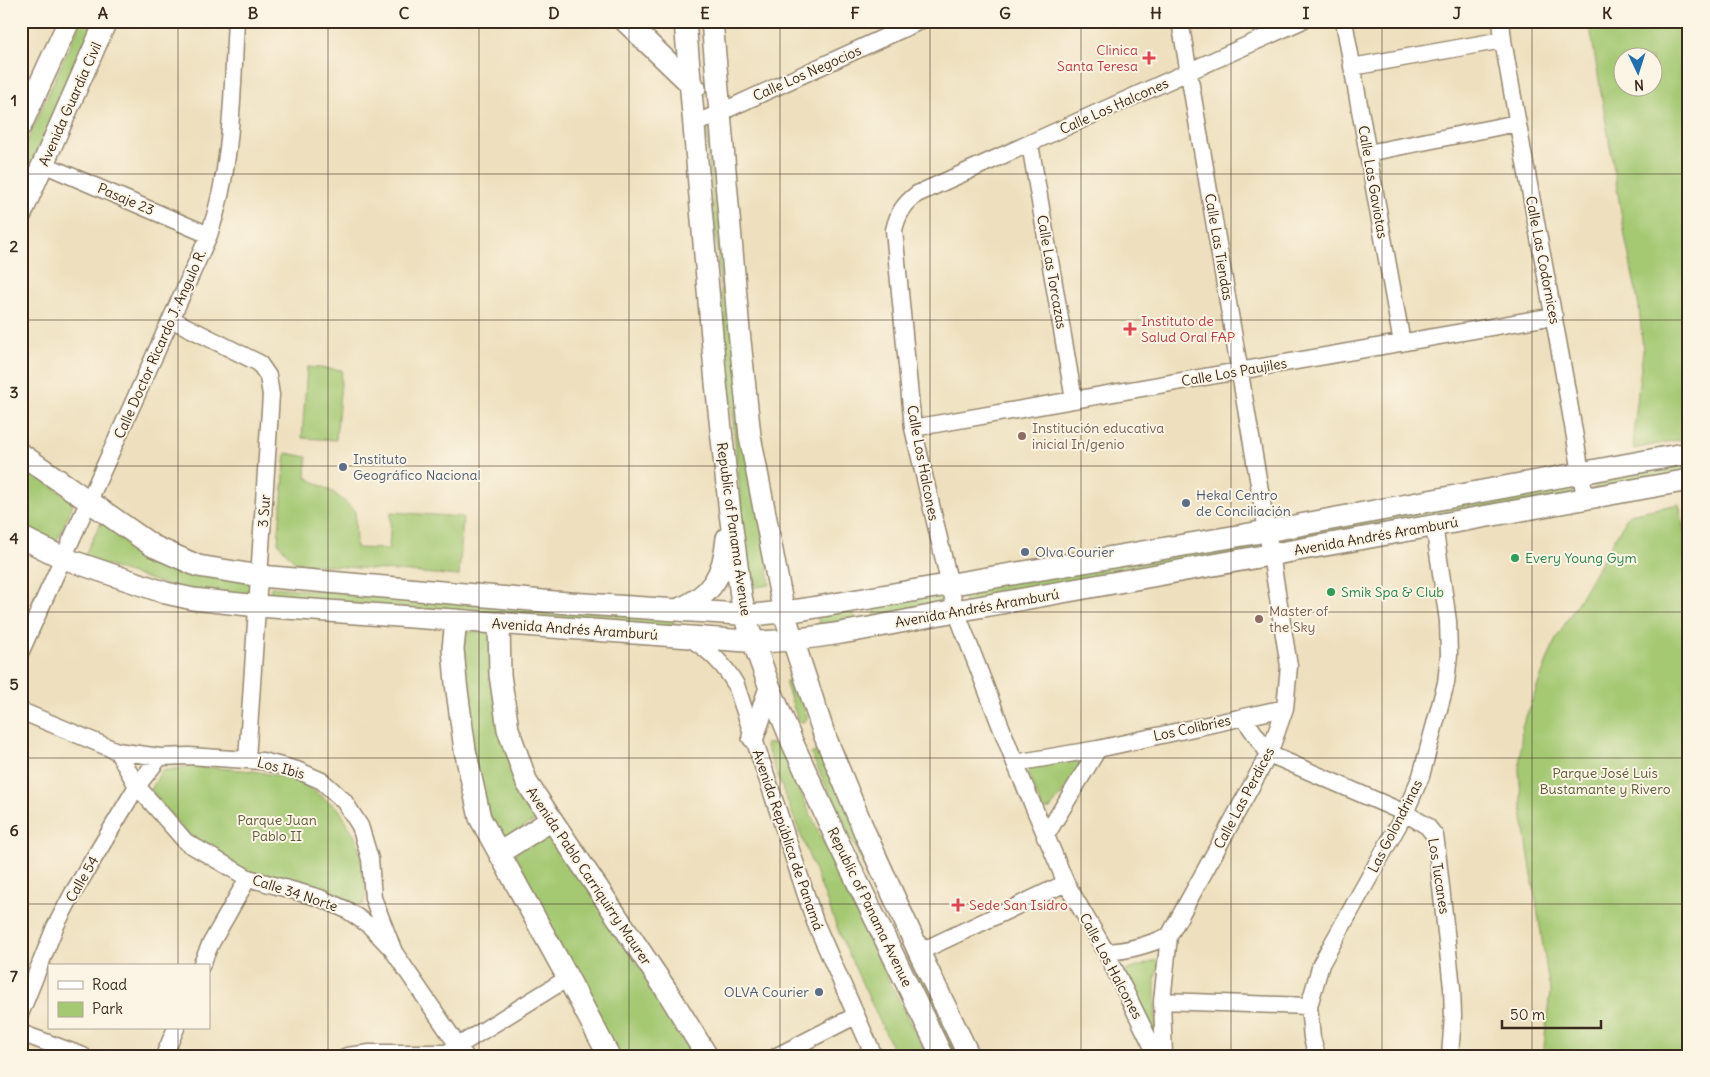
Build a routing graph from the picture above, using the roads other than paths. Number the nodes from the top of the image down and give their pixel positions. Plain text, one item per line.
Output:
1 (69, 21) edge
2 (106, 21) edge
3 (236, 21) edge
4 (625, 21) edge
5 (671, 21) edge
6 (712, 21) edge
7 (920, 21) edge
8 (1180, 21) edge
9 (1301, 21) edge
10 (1344, 21) edge
11 (1501, 21) edge
12 (685, 29) edge
13 (1502, 40) junction
14 (717, 67) junction
15 (1352, 67) junction
16 (1189, 73) junction
17 (691, 85) junction
18 (721, 112) junction
19 (1517, 123) junction
20 (695, 124) junction
21 (21, 125) edge
22 (1030, 144) junction
23 (1368, 153) junction
24 (44, 164) junction
25 (21, 214) edge
26 (209, 234) junction
27 (1554, 316) junction
28 (171, 319) junction
29 (1402, 343) junction
30 (1240, 371) junction
31 (1074, 400) junction
32 (913, 428) junction
33 (1689, 453) edge
34 (21, 454) edge
35 (1581, 473) junction
36 (1689, 480) edge
37 (1585, 498) junction
38 (89, 501) junction
39 (730, 513) junction
40 (1434, 525) junction
41 (1267, 532) junction
42 (21, 536) edge
43 (1271, 555) junction
44 (63, 558) junction
45 (260, 576) junction
46 (949, 586) junction
47 (861, 600) junction
48 (258, 606) junction
49 (681, 610) junction
50 (956, 611) junction
51 (784, 613) junction
52 (744, 614) junction
53 (456, 620) junction
54 (499, 623) junction
55 (866, 628) junction
56 (686, 637) junction
57 (792, 640) junction
58 (752, 642) junction
59 (21, 651) edge
60 (770, 688) junction
61 (1285, 708) junction
62 (21, 711) edge
63 (1243, 717) junction
64 (824, 734) junction
65 (753, 737) junction
66 (794, 744) junction
67 (1098, 748) junction
68 (117, 751) junction
69 (1269, 754) junction
70 (160, 757) junction
71 (247, 760) junction
72 (1015, 763) junction
73 (137, 786) junction
74 (1404, 813) junction
75 (550, 821) junction
76 (1045, 837) junction
77 (499, 854) junction
78 (248, 878) junction
79 (1066, 883) junction
80 (373, 898) junction
81 (348, 910) junction
82 (1169, 936) junction
83 (394, 952) junction
84 (919, 952) junction
85 (1106, 952) junction
86 (202, 964) edge
87 (568, 978) junction
88 (1162, 1001) junction
89 (1309, 1006) junction
90 (21, 1012) edge
91 (855, 1016) junction
92 (175, 1030) edge
93 (21, 1033) edge
94 (453, 1052) edge
95 (83, 1056) edge
96 (164, 1056) edge
97 (347, 1056) edge
98 (609, 1056) edge
99 (707, 1056) edge
100 (778, 1056) edge
101 (874, 1056) edge
102 (942, 1056) edge
103 (969, 1056) edge
104 (1158, 1056) edge
105 (1164, 1056) edge
106 (1317, 1056) edge
107 (1450, 1056) edge

1 - 21 main road
2 - 24 main road, Avenida Guardia Civil
3 - 26 street, Calle Doctor Ricardo J. Angulo R.
4 - 17 main road
5 - 12 main road
6 - 14 main road, Republic of Panama Avenue
7 - 18 street, Calle Los Negocios
8 - 16 street, Calle Las Tiendas
9 - 16 street, Calle Los Halcones
10 - 15 street, Calle Las Gaviotas
11 - 13 street, Calle Las Codornices
12 - 14 main road
12 - 17 main road, Republic of Panama Avenue
13 - 15 street
13 - 19 street, Calle Las Codornices
14 - 18 main road, Republic of Panama Avenue
15 - 23 street, Calle Las Gaviotas
16 - 22 street, Calle Los Halcones
16 - 30 street, Calle Las Tiendas
17 - 18 main road
17 - 20 main road, Republic of Panama Avenue
18 - 20 street, Calle Los Negocios
18 - 51 main road, Republic of Panama Avenue
19 - 23 street
19 - 27 street, Calle Las Codornices
20 - 39 main road, Republic of Panama Avenue
22 - 31 street, Calle Las Torcazas
22 - 32 street, Calle Los Halcones
23 - 29 street, Calle Las Gaviotas
24 - 25 main road, Avenida Guardia Civil
24 - 26 street, Pasaje 23
26 - 28 street, Calle Doctor Ricardo J. Angulo R.
27 - 29 street, Calle Los Paujiles
27 - 35 street, Calle Las Codornices
28 - 38 street, Calle Doctor Ricardo J. Angulo R.
28 - 45 street, 3 Sur
29 - 30 street, Calle Los Paujiles
30 - 31 street, Calle Los Paujiles
30 - 41 street, Calle Las Tiendas
31 - 32 street, Calle Los Paujiles
32 - 46 street, Calle Los Halcones
33 - 35 main road, Avenida Andrés Aramburú
34 - 38 main road, Avenida Andrés Aramburú
35 - 37 street, Calle Las Codornices
35 - 41 main road, Avenida Andrés Aramburú
36 - 37 main road, Avenida Andrés Aramburú
37 - 40 main road, Avenida Andrés Aramburú
38 - 44 street, Calle Doctor Ricardo J. Angulo R.
38 - 45 main road, Avenida Andrés Aramburú
39 - 49 main road
39 - 52 main road, Republic of Panama Avenue
40 - 43 main road, Avenida Andrés Aramburú
40 - 74 street, Las Golondrinas
41 - 43 street, Calle Las Perdices
41 - 46 main road, Avenida Andrés Aramburú
42 - 44 main road, Avenida Andrés Aramburú
43 - 50 main road, Avenida Andrés Aramburú
43 - 61 street, Calle Las Perdices
44 - 48 main road, Avenida Andrés Aramburú
44 - 59 street, Calle Doctor Ricardo J. Angulo R.
45 - 48 street, 3 Sur
45 - 49 main road, Avenida Andrés Aramburú
46 - 47 main road, Avenida Andrés Aramburú
46 - 50 street, Calle Los Halcones
47 - 51 main road, Avenida Andrés Aramburú
47 - 55 main road
48 - 53 main road, Avenida Andrés Aramburú
48 - 71 street, 3 Sur
49 - 52 main road, Avenida Andrés Aramburú
49 - 56 main road
50 - 55 main road, Avenida Andrés Aramburú
50 - 72 street, Calle Los Halcones
51 - 52 main road, Avenida Andrés Aramburú
51 - 57 main road, Republic of Panama Avenue
52 - 58 main road, Republic of Panama Avenue
53 - 54 main road, Avenida Andrés Aramburú
53 - 77 main road
54 - 56 main road, Avenida Andrés Aramburú
54 - 75 main road, Avenida Pablo Carriquirry Maurer
55 - 57 main road, Avenida Andrés Aramburú
56 - 58 main road, Avenida Andrés Aramburú
56 - 65 street, Avenida República de Panamá
57 - 58 main road, Avenida Andrés Aramburú
57 - 64 main road, Republic of Panama Avenue
58 - 60 main road, Republic of Panama Avenue
60 - 65 main road
60 - 66 main road, Republic of Panama Avenue
61 - 63 street, Los Colibríes
61 - 69 street, Calle Las Perdices
62 - 68 street, Los Ibis
63 - 67 street, Los Colibríes
63 - 69 street
64 - 66 main road
64 - 84 main road, Republic of Panama Avenue
65 - 91 street, Avenida República de Panamá
66 - 102 main road, Republic of Panama Avenue
67 - 72 street, Los Colibríes
67 - 76 street
68 - 70 street, Los Ibis
68 - 73 street, Calle 34 Norte
69 - 74 street, Los Tucanes
69 - 82 street, Calle Las Perdices
70 - 71 street, Los Ibis
70 - 73 street, Calle 54
71 - 80 street, Los Ibis
72 - 76 street, Calle Los Halcones
73 - 78 street, Calle 34 Norte
73 - 90 street, Calle 54
74 - 89 street, Las Golondrinas
74 - 107 street, Los Tucanes
75 - 77 main road
75 - 99 main road, Avenida Pablo Carriquirry Maurer
76 - 79 street, Calle Los Halcones
77 - 87 main road
78 - 81 street, Calle 34 Norte
78 - 86 street
79 - 84 street
79 - 85 street, Calle Los Halcones
80 - 81 street, Calle 34 Norte
80 - 83 street, Los Ibis
81 - 83 street, Calle 34 Norte
82 - 85 street
82 - 88 street, Calle Las Perdices
83 - 94 street, Los Ibis
84 - 103 main road, Republic of Panama Avenue
85 - 104 street, Calle Los Halcones
87 - 94 street
87 - 98 main road
88 - 89 street
88 - 105 street, Calle Las Perdices
89 - 106 street, Las Golondrinas
91 - 100 street
91 - 101 street, Avenida República de Panamá
92 - 96 street
93 - 95 street
94 - 97 street

